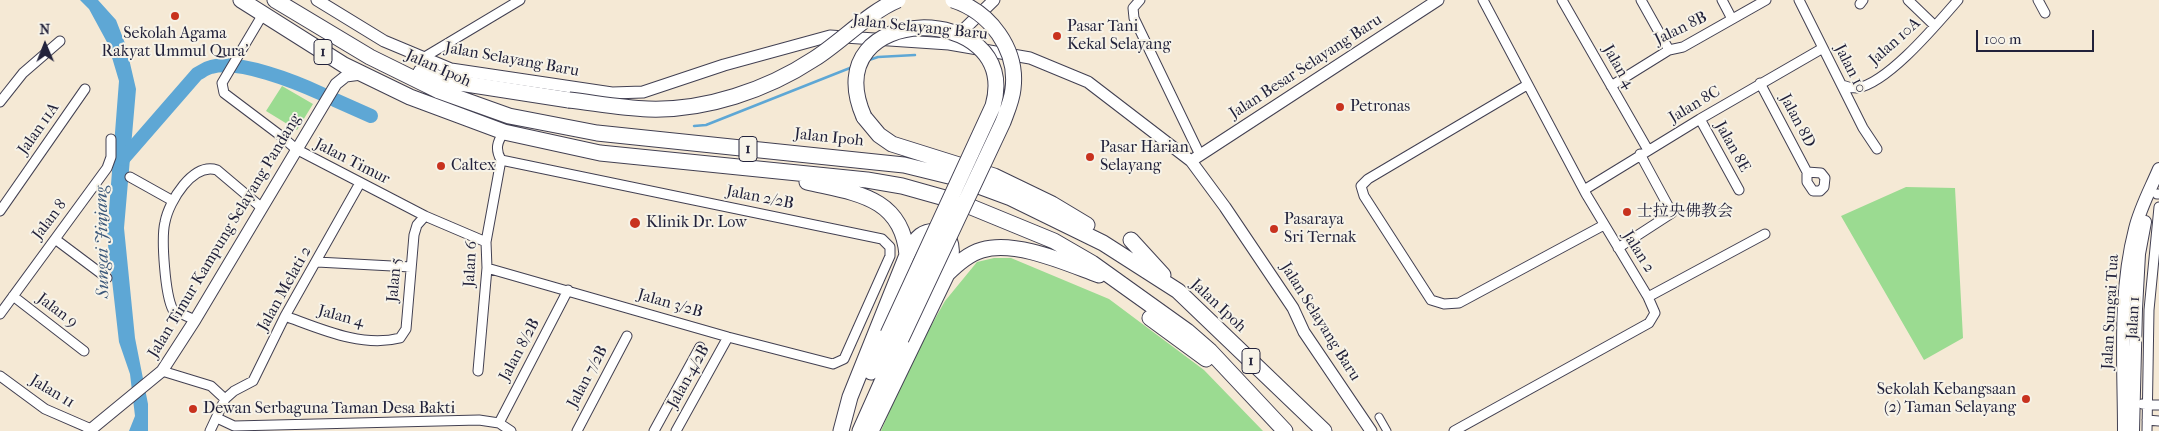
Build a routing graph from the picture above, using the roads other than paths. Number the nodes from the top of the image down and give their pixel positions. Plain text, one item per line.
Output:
1 (241, 0) edge
2 (317, 0) edge
3 (520, 0) edge
4 (898, 0) edge
5 (953, 0) edge
6 (994, 0) edge
7 (1140, 0) edge
8 (1438, 0) edge
9 (1483, 0) edge
10 (1562, 0) edge
11 (1641, 0) edge
12 (1722, 0) edge
13 (1766, 0) edge
14 (1799, 0) edge
15 (1908, 0) edge
16 (1958, 0) edge
17 (2038, 0) edge
18 (279, 1) edge
19 (2045, 13) dead end
20 (263, 14) junction
21 (898, 17) dead end
22 (958, 18) dead end
23 (1732, 19) junction
24 (311, 23) junction
25 (1935, 26) junction
26 (60, 41) dead end
27 (949, 44) junction
28 (1823, 48) junction
29 (1669, 50) junction
30 (332, 58) junction
31 (423, 58) junction
32 (361, 74) junction
33 (1760, 83) junction
34 (336, 84) junction
35 (1527, 84) junction
36 (1842, 85) junction
37 (1611, 86) junction
38 (85, 89) dead end
39 (0, 102) edge
40 (1700, 119) junction
41 (504, 132) junction
42 (111, 139) dead end
43 (296, 149) junction
44 (1877, 149) dead end
45 (1644, 152) junction
46 (1196, 158) junction
47 (501, 160) junction
48 (2159, 169) edge
49 (757, 170) junction
50 (1807, 172) dead end
51 (130, 177) dead end
52 (360, 183) junction
53 (1584, 190) junction
54 (1739, 190) dead end
55 (2158, 192) edge
56 (173, 200) junction
57 (2159, 207) edge
58 (262, 208) junction
59 (0, 211) edge
60 (425, 216) junction
61 (1604, 225) junction
62 (1765, 234) dead end
63 (55, 239) junction
64 (1131, 240) dead end
65 (486, 242) junction
66 (1618, 248) junction
67 (907, 255) junction
68 (317, 262) junction
69 (411, 267) junction
70 (487, 268) junction
71 (1150, 273) junction
72 (947, 274) junction
73 (107, 278) dead end
74 (1114, 280) junction
75 (568, 290) junction
76 (1178, 291) junction
77 (13, 296) junction
78 (1648, 297) junction
79 (1138, 309) dead end
80 (0, 314) edge
81 (286, 316) junction
82 (195, 320) junction
83 (627, 336) dead end
84 (895, 336) junction
85 (2148, 336) junction
86 (2159, 336) edge
87 (728, 337) junction
88 (390, 341) joint
89 (700, 347) dead end
90 (84, 350) dead end
91 (844, 359) joint
92 (162, 370) junction
93 (478, 372) dead end
94 (0, 376) edge
95 (1244, 389) junction
96 (226, 399) junction
97 (2133, 404) junction
98 (2147, 404) junction
99 (2159, 405) edge
100 (1379, 417) dead end
101 (216, 418) junction
102 (2147, 420) junction
103 (416, 421) junction
104 (2159, 421) edge
105 (498, 423) junction
106 (843, 425) edge
107 (90, 430) edge
108 (210, 431) edge
109 (416, 431) edge
110 (511, 431) edge
111 (576, 431) edge
112 (654, 431) edge
113 (676, 431) edge
114 (860, 431) edge
115 (871, 431) edge
116 (1285, 431) edge
117 (1324, 431) edge
118 (1371, 431) edge
119 (1387, 431) edge
120 (1454, 431) edge
121 (2124, 431) edge
122 (2133, 431) edge
123 (2147, 431) edge

1 - 20 highway, Jalan Ipoh / 1
2 - 31 street, Jalan Selayang Baru
3 - 31 street
4 - 24 highway, bridge
5 - 84 highway, bridge
6 - 27 street
7 - 46 street
8 - 46 street, Jalan Besar Selayang Baru
9 - 35 street, Jalan 2
10 - 37 street, Jalan 4
11 - 29 street
12 - 23 street
13 - 23 street, Jalan 8B
14 - 28 street, Jalan 10
15 - 25 street
16 - 25 street, Jalan 10A
17 - 19 street
18 - 24 highway, Jalan Ipoh / 1
20 - 30 highway, Jalan Ipoh / 1
20 - 43 street, Jalan Timur
21 - 71 highway, bridge
22 - 84 highway, bridge
23 - 29 street, Jalan 8B
24 - 71 highway, Jalan Ipoh / 1
25 - 36 street, Jalan 10A
26 - 39 street
27 - 31 street, Jalan Selayang Baru
27 - 46 street, Jalan Selayang Baru
28 - 33 street, Jalan 8C
28 - 36 street, Jalan 10
29 - 37 street, Jalan 8B
30 - 32 highway, Jalan Ipoh / 1
30 - 34 street
32 - 34 street
32 - 41 highway, Jalan Ipoh / 1
33 - 40 street, Jalan 8C
33 - 50 street, Jalan 8D
34 - 43 street, Jalan Timur Kampung Selayang Pandang
35 - 53 street, Jalan 2
35 - 61 street
36 - 44 street, Jalan 10
37 - 45 street, Jalan 4
38 - 59 street, Jalan 11A
40 - 45 street, Jalan 8C
40 - 54 street, Jalan 8E
41 - 47 street, Jalan 6
41 - 49 highway, Jalan Ipoh / 1
42 - 63 street, Jalan 8
43 - 52 street, Jalan Timur
43 - 58 street, Jalan Timur Kampung Selayang Pandang
45 - 53 street, Jalan 8C
45 - 66 street, Jalan 4
46 - 118 street, Jalan Selayang Baru
47 - 65 street, Jalan 6
47 - 91 street, Jalan 2/2B
48 - 121 main road, Jalan Sungai Tua
49 - 67 highway
49 - 74 highway, Jalan Ipoh / 1
51 - 56 street
52 - 60 street, Jalan Timur
52 - 68 street, Jalan Melati 2
53 - 61 street, Jalan 2
55 - 97 main road, Jalan Sungai Tua
56 - 58 street
56 - 82 street
57 - 85 street, Jalan 1
58 - 82 street, Jalan Timur Kampung Selayang Pandang
60 - 65 street, Jalan Timur
60 - 69 street, Jalan 5
61 - 66 street, Jalan 2
62 - 78 street
63 - 73 street
63 - 77 street, Jalan 8
64 - 76 highway
65 - 70 street, Jalan 6
66 - 78 street, Jalan 2
67 - 72 highway
67 - 106 highway
68 - 69 street
68 - 81 street, Jalan Melati 2
69 - 88 street, Jalan 5
70 - 75 street, Jalan 3/2B
70 - 93 street, Jalan 6
71 - 76 highway, Jalan Ipoh / 1
72 - 74 highway
72 - 115 highway
74 - 95 highway, Jalan Ipoh / 1
75 - 87 street, Jalan 3/2B
75 - 105 street, Jalan 8/2B
76 - 117 highway, Jalan Ipoh / 1
77 - 80 street, Jalan 8
77 - 90 street, Jalan 9
78 - 120 street, Jalan 2
79 - 95 highway
81 - 88 street, Jalan 4
81 - 96 street, Jalan Melati 2
82 - 92 street, Jalan Timur Kampung Selayang Pandang
83 - 111 street, Jalan 7/2B
84 - 106 highway
84 - 114 highway
85 - 86 street
85 - 98 street, Jalan 1
87 - 91 street, Jalan 3/2B
87 - 113 street, Jalan 4/2B
89 - 112 street
92 - 96 street
92 - 107 street, Jalan Timur Kampung Selayang Pandang
94 - 107 street, Jalan 11
95 - 116 highway, Jalan Ipoh / 1
96 - 101 street
97 - 98 street
97 - 122 main road, Jalan Sungai Tua
98 - 99 street
98 - 102 street, Jalan 1
100 - 119 street
101 - 103 street
101 - 108 street
102 - 104 street
102 - 123 street, Jalan 1
103 - 105 street
103 - 109 street
105 - 110 street

